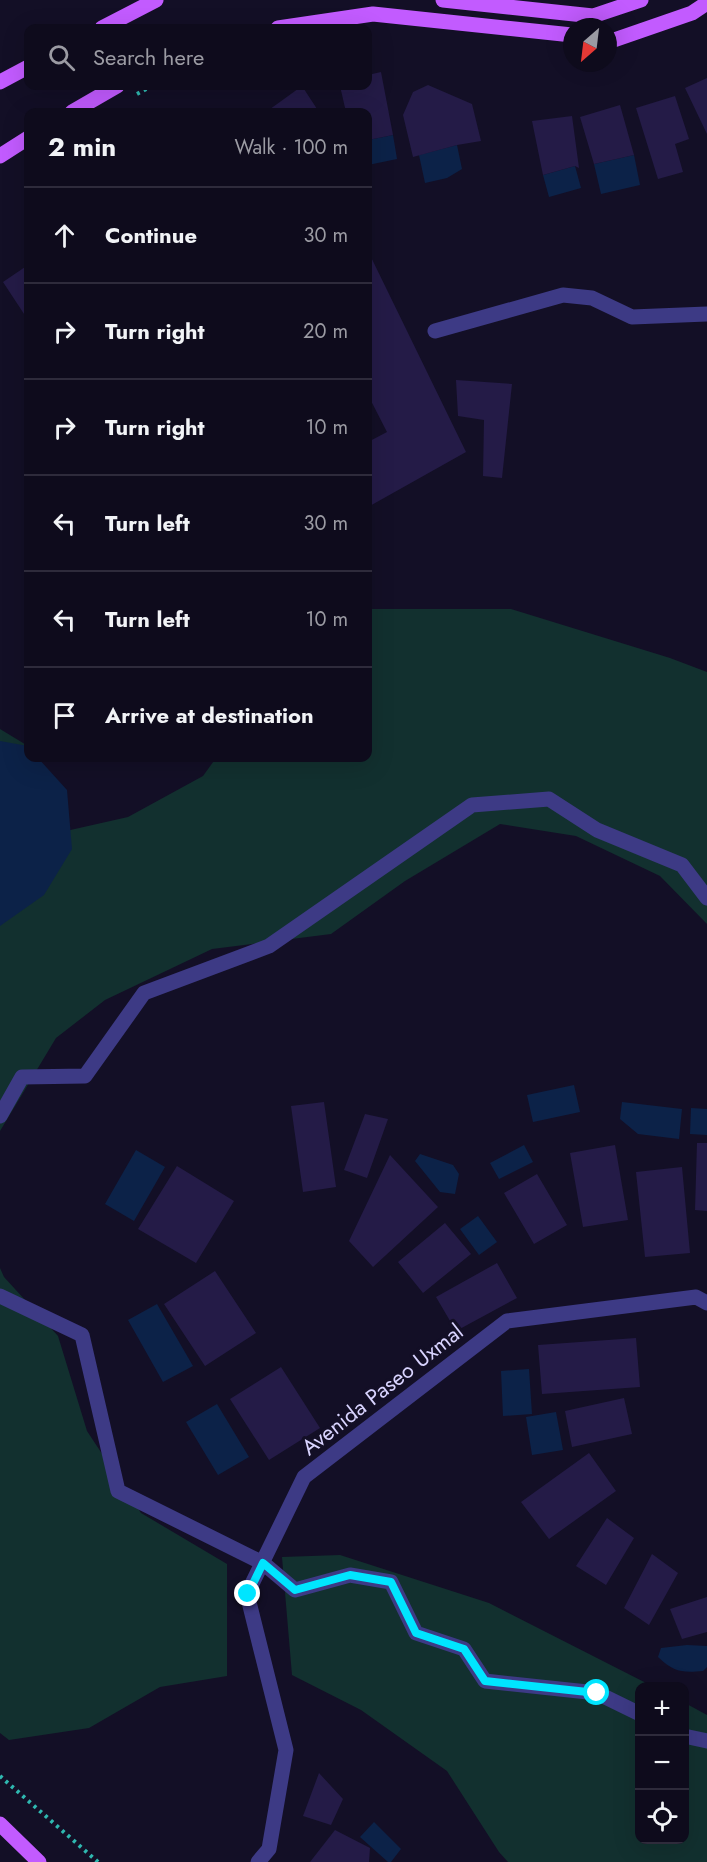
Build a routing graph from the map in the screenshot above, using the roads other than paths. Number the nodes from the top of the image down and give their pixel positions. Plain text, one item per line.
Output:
1 (156, 0) edge
2 (443, 0) edge
3 (641, 0) edge
4 (707, 3) edge
5 (110, 24) edge
6 (305, 24) edge
7 (563, 34) edge
8 (617, 39) edge
9 (24, 69) edge
10 (0, 82) edge
11 (110, 90) edge
12 (79, 108) edge
13 (24, 141) edge
14 (0, 156) edge
15 (707, 314) edge
16 (435, 331) dead end
17 (707, 898) edge
18 (0, 1116) edge
19 (0, 1296) edge
20 (707, 1303) edge
21 (263, 1563) junction
22 (635, 1712) edge
23 (689, 1737) edge
24 (707, 1740) edge
25 (0, 1824) edge
26 (39, 1862) edge
27 (258, 1862) edge

1 - 5 main road
2 - 3 main road
4 - 8 main road
6 - 7 main road
9 - 10 main road
11 - 12 main road
13 - 14 main road
15 - 16 street
17 - 18 street
19 - 21 street
20 - 21 street, Avenida Paseo Uxmal
21 - 22 street
21 - 27 street, Avenida Paseo Uxmal
23 - 24 street
25 - 26 main road

